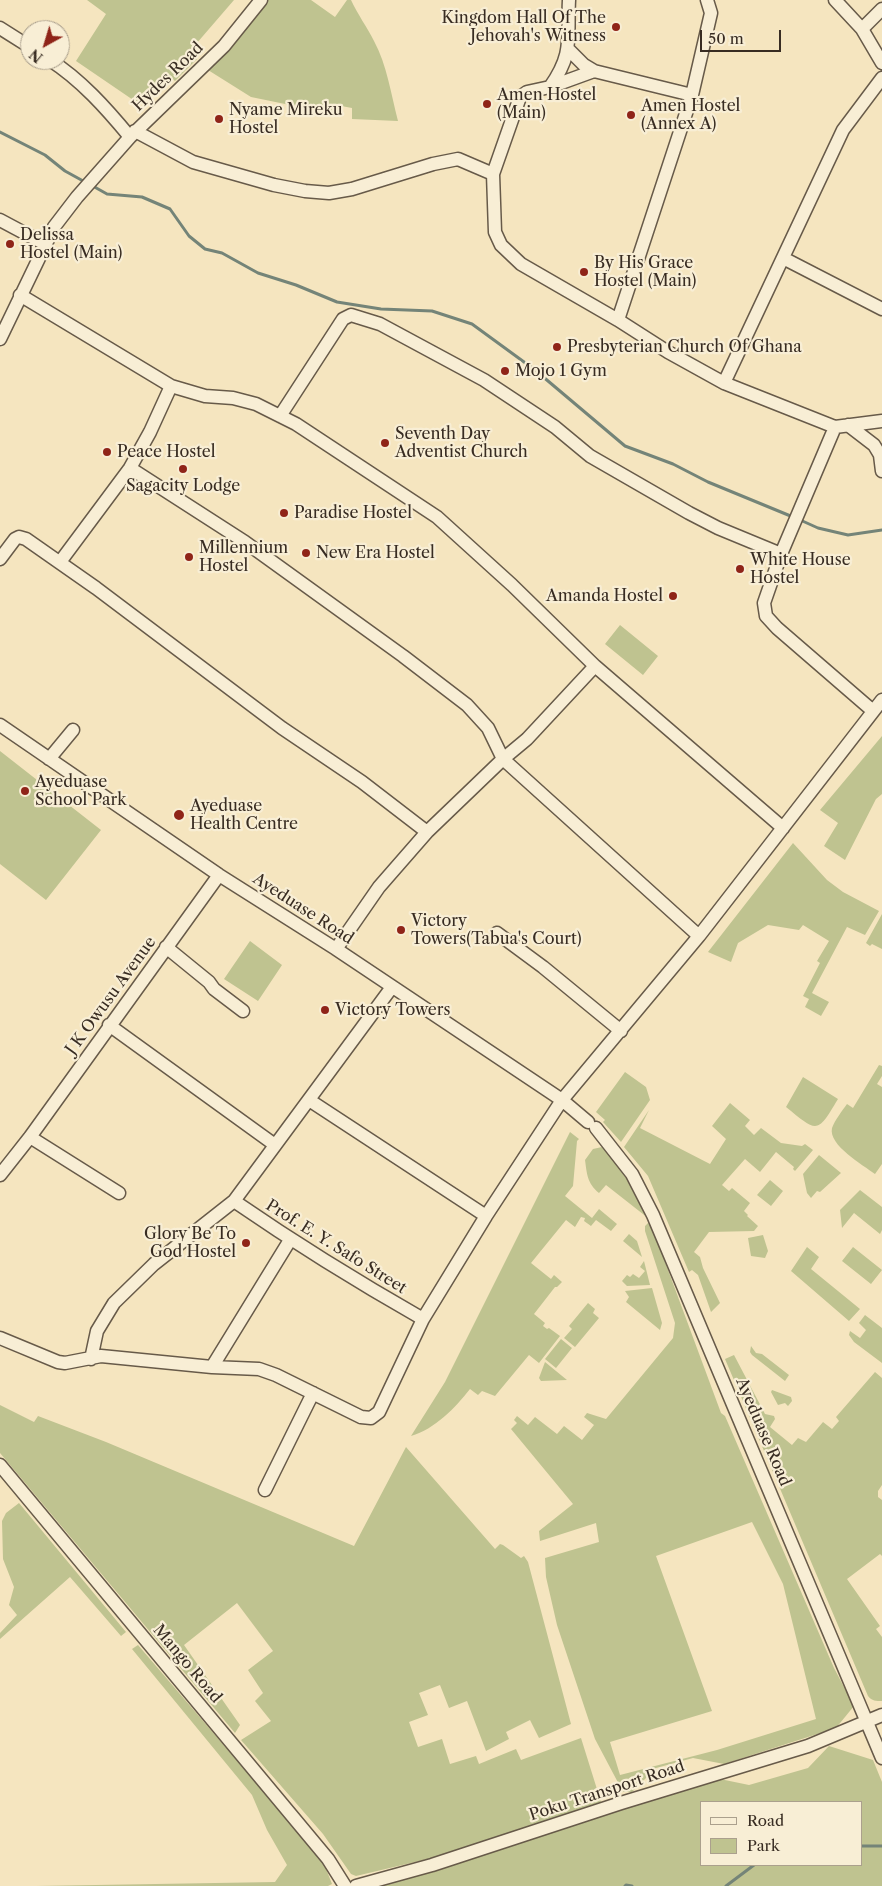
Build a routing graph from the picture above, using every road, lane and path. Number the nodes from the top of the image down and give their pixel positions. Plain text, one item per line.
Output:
1 (261, 0) edge
2 (569, 0) edge
3 (707, 0) edge
4 (835, 0) edge
5 (882, 10) edge
6 (0, 28) edge
7 (862, 29) junction
8 (20, 41) edge
9 (568, 49) junction
10 (882, 63) edge
11 (64, 70) edge
12 (594, 71) junction
13 (882, 78) edge
14 (550, 87) junction
15 (692, 95) junction
16 (133, 134) junction
17 (493, 174) junction
18 (0, 220) edge
19 (45, 244) junction
20 (783, 258) junction
21 (20, 295) junction
22 (882, 309) edge
23 (618, 320) junction
24 (0, 339) edge
25 (724, 383) junction
26 (170, 386) junction
27 (280, 416) junction
28 (882, 421) edge
29 (842, 426) junction
30 (130, 468) junction
31 (882, 471) edge
32 (3, 550) edge
33 (781, 554) junction
34 (60, 562) junction
35 (595, 666) junction
36 (882, 700) edge
37 (873, 711) junction
38 (0, 725) edge
39 (73, 730) dead end
40 (49, 759) junction
41 (503, 759) junction
42 (783, 828) junction
43 (427, 832) junction
44 (219, 875) junction
45 (497, 932) dead end
46 (699, 936) junction
47 (166, 947) junction
48 (336, 949) junction
49 (392, 987) junction
50 (243, 1011) dead end
51 (109, 1025) junction
52 (621, 1031) junction
53 (309, 1100) junction
54 (562, 1100) junction
55 (30, 1137) junction
56 (275, 1145) junction
57 (0, 1176) edge
58 (120, 1193) dead end
59 (234, 1201) junction
60 (486, 1216) junction
61 (290, 1240) junction
62 (423, 1319) junction
63 (0, 1338) edge
64 (90, 1359) junction
65 (212, 1367) junction
66 (313, 1393) junction
67 (0, 1465) edge
68 (265, 1490) dead end
69 (882, 1715) edge
70 (867, 1722) junction
71 (882, 1758) edge
72 (345, 1886) edge
73 (356, 1886) edge

1 - 16 street, Hydes Road
2 - 9 street
3 - 15 street
4 - 7 street
5 - 7 street
6 - 8 street
7 - 10 street
9 - 12 street
9 - 14 street
11 - 16 street
12 - 14 street
12 - 15 street
13 - 20 street
14 - 17 street
15 - 23 street
16 - 17 street
16 - 19 street, Hydes Road
17 - 23 street
18 - 19 street
19 - 21 street, Hydes Road
20 - 22 street
20 - 25 street
21 - 24 street, Hydes Road
21 - 26 street
23 - 25 street
25 - 29 street
26 - 27 street
26 - 30 street
27 - 33 street
27 - 35 street
28 - 29 street
29 - 31 street
29 - 33 street
30 - 34 street
30 - 41 street
32 - 34 street
33 - 37 street
34 - 43 street
35 - 41 street
35 - 42 street
36 - 37 street
37 - 42 street
38 - 40 street, Ayeduase Road
39 - 40 street
40 - 44 street, Ayeduase Road
41 - 43 street
41 - 46 street
42 - 46 street
43 - 48 street
44 - 47 street, J K Owusu Avenue
44 - 48 street, Ayeduase Road
45 - 52 street
46 - 52 street
47 - 50 street
47 - 51 street, J K Owusu Avenue
48 - 49 street, Ayeduase Road
49 - 53 street
49 - 54 street, Ayeduase Road
51 - 55 street, J K Owusu Avenue
51 - 56 street
52 - 54 street
53 - 56 street
53 - 60 street
54 - 60 street
54 - 70 street, Ayeduase Road
55 - 57 street, J K Owusu Avenue
55 - 58 street
56 - 59 street
59 - 61 street, Prof. E. Y. Safo Street
59 - 64 street
60 - 62 street
61 - 62 street, Prof. E. Y. Safo Street
61 - 65 street
62 - 66 street
63 - 64 street
64 - 65 street
65 - 66 street
66 - 68 street
67 - 72 street, Mango Road
69 - 70 street, Poku Transport Road
70 - 71 street, Ayeduase Road
70 - 73 street, Poku Transport Road

